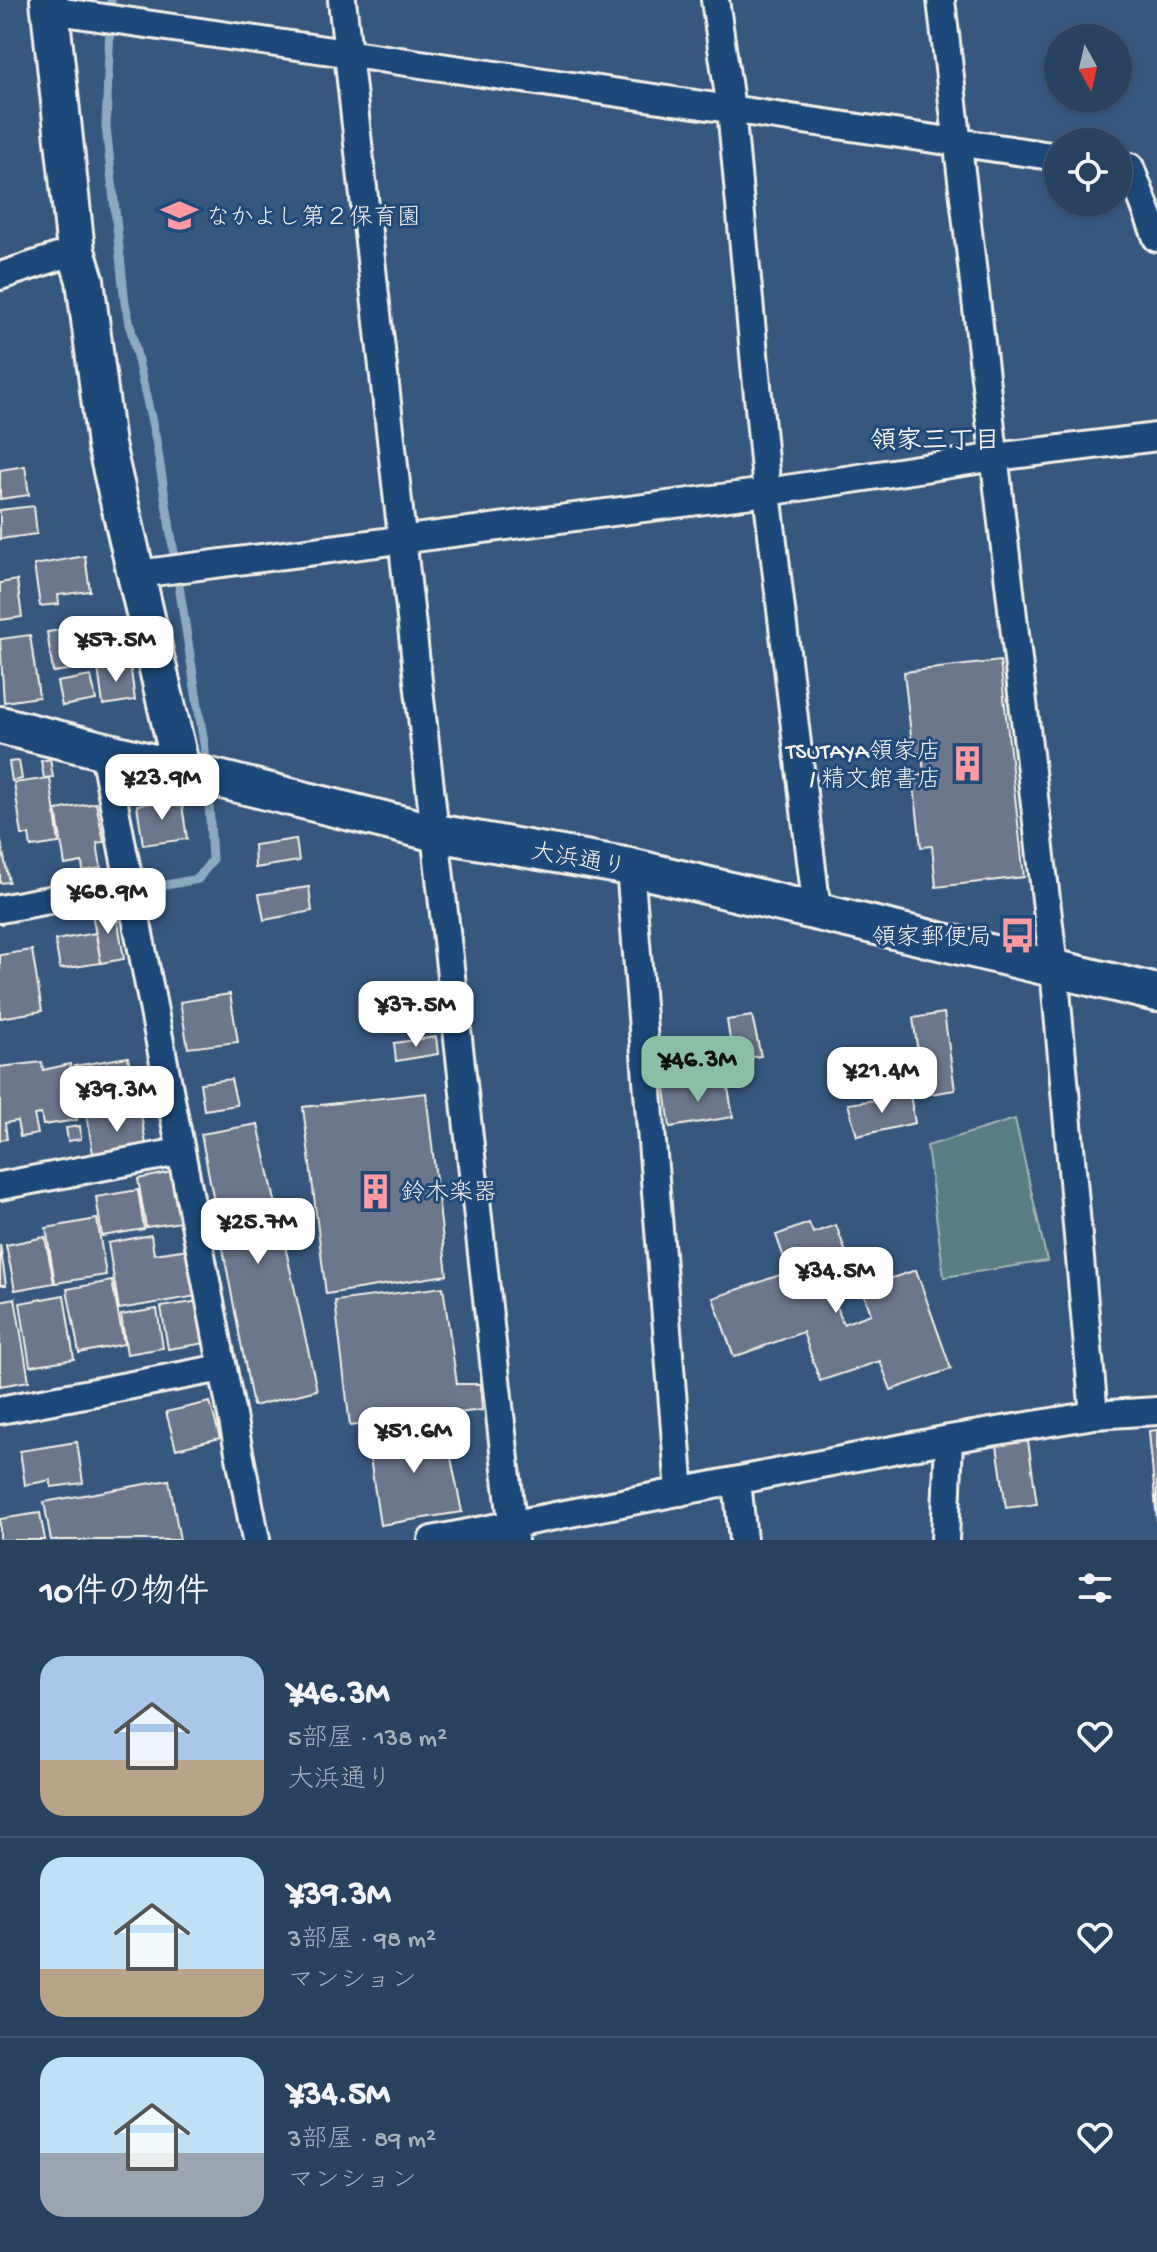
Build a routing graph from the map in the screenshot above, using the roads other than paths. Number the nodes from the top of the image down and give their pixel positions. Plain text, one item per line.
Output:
1 (342, 0) edge
2 (715, 0) edge
3 (941, 0) edge
4 (50, 5) edge
5 (348, 54) junction
6 (731, 109) junction
7 (956, 144) junction
8 (1044, 155) edge
9 (1132, 167) edge
10 (1157, 171) edge
11 (1132, 183) edge
12 (1157, 238) edge
13 (76, 251) junction
14 (0, 276) edge
15 (1157, 437) edge
16 (996, 457) junction
17 (767, 492) junction
18 (405, 540) junction
19 (138, 574) junction
20 (0, 725) edge
21 (103, 747) junction
22 (181, 768) junction
23 (436, 833) junction
24 (630, 867) junction
25 (130, 885) junction
26 (0, 909) edge
27 (817, 911) junction
28 (1054, 968) junction
29 (1157, 993) edge
30 (179, 1152) junction
31 (0, 1186) edge
32 (222, 1368) junction
33 (0, 1410) edge
34 (1157, 1411) edge
35 (1094, 1415) junction
36 (949, 1439) junction
37 (737, 1481) junction
38 (680, 1492) junction
39 (513, 1532) edge
40 (256, 1540) edge
41 (432, 1540) edge
42 (743, 1540) edge
43 (945, 1540) edge

1 - 5 street
2 - 6 street
3 - 7 street
4 - 5 street
4 - 13 street
5 - 6 street
5 - 18 street
6 - 7 street
6 - 17 street
7 - 8 street
7 - 16 street
9 - 10 street
11 - 12 street
13 - 14 street
13 - 19 street
15 - 16 street
16 - 17 street
16 - 28 street
17 - 18 street
17 - 27 street
18 - 19 street
18 - 23 street
19 - 22 street
20 - 21 street, 大浜通り
21 - 22 street, 大浜通り
21 - 25 street
22 - 23 street, 大浜通り
23 - 24 street, 大浜通り
23 - 39 street
24 - 27 street, 大浜通り
24 - 38 street
25 - 26 street
25 - 30 street
27 - 28 street, 大浜通り
28 - 29 street, 大浜通り
28 - 35 street
30 - 31 street
30 - 32 street
32 - 33 street
32 - 40 street
34 - 35 street
35 - 36 street
36 - 37 street
36 - 43 street
37 - 38 street
37 - 42 street
38 - 39 street
39 - 41 street

